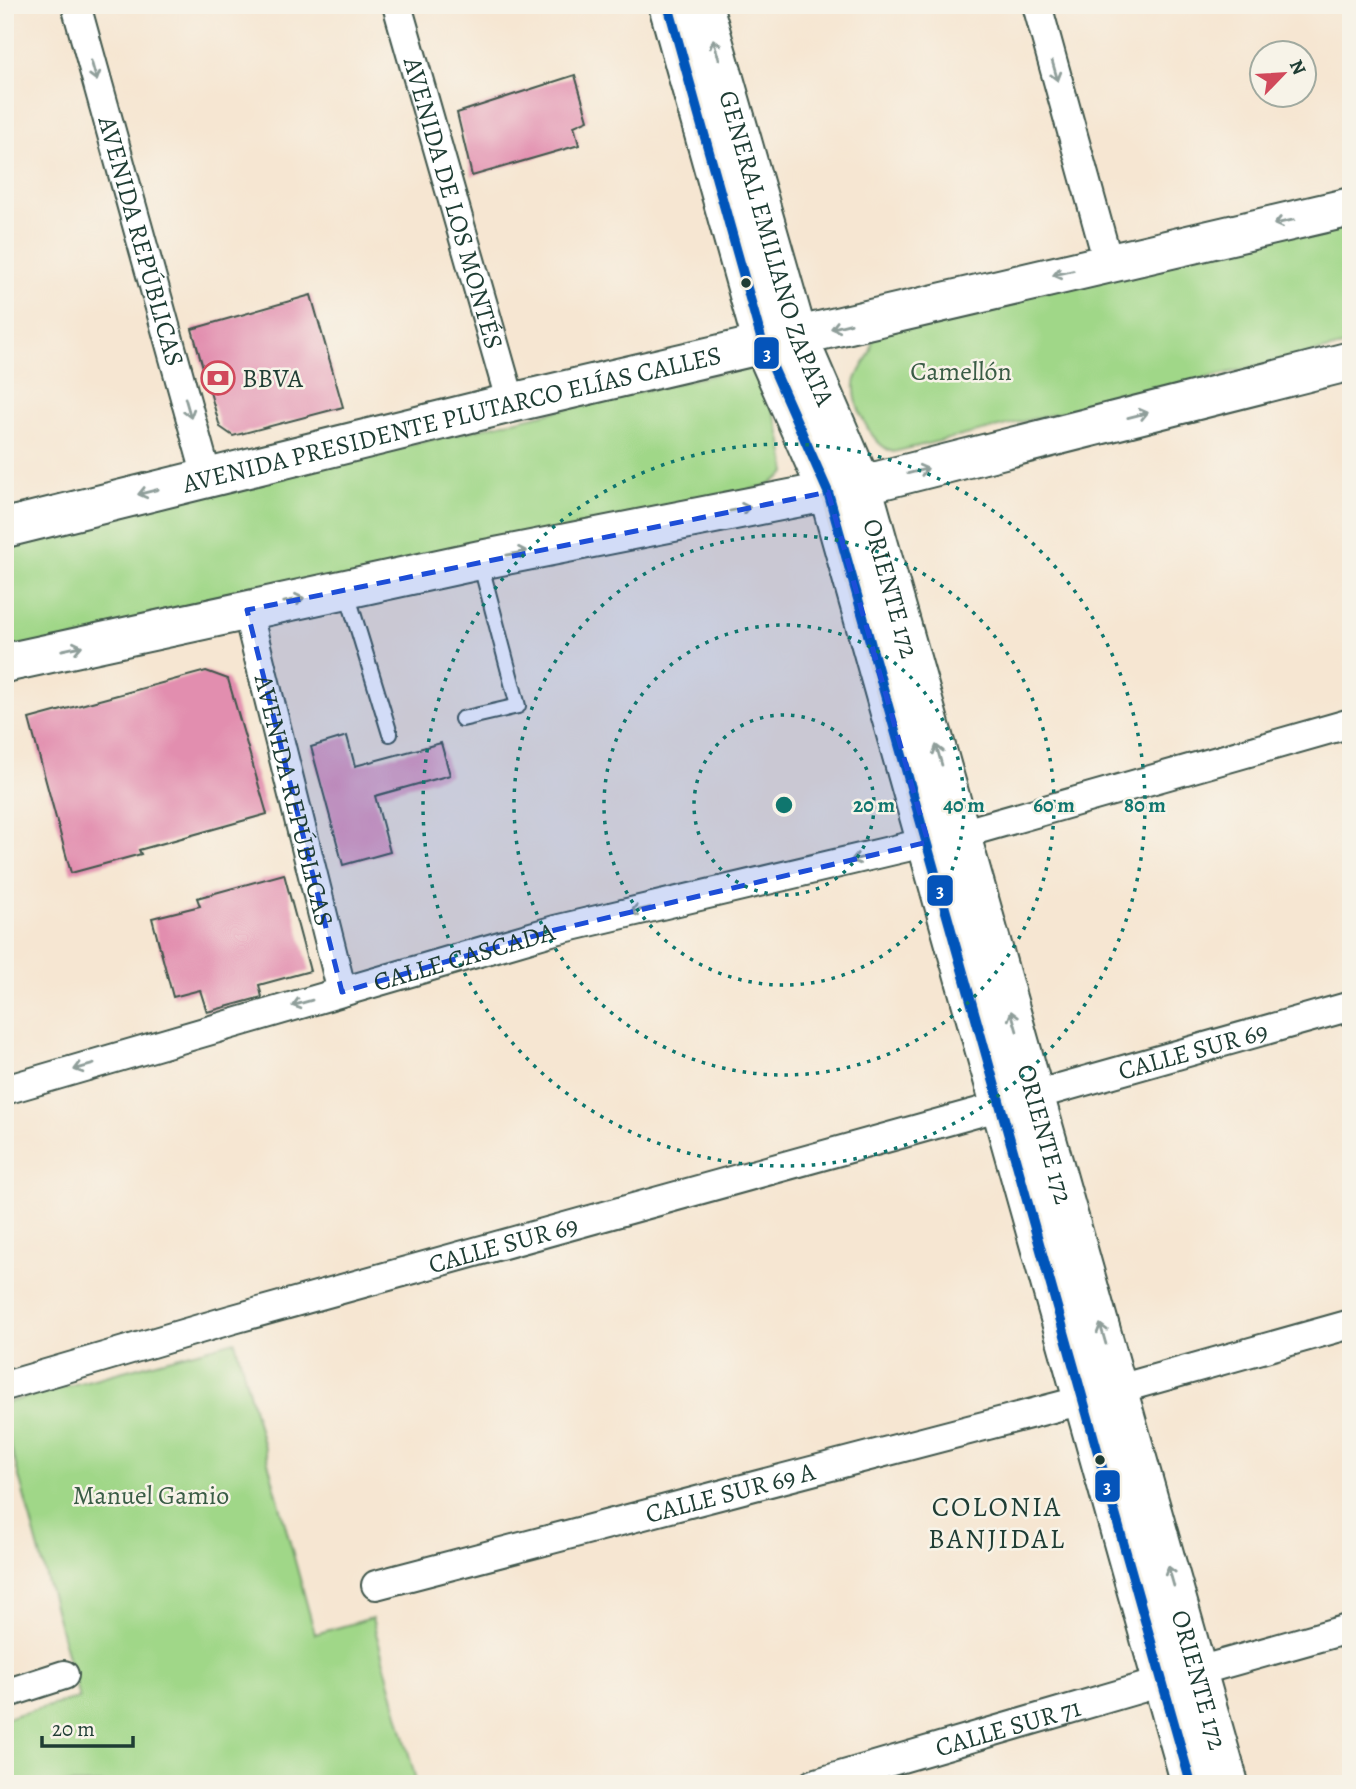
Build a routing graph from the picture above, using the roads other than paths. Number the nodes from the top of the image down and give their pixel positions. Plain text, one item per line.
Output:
1 (76, 5) edge
2 (397, 5) edge
3 (668, 5) edge
4 (703, 5) edge
5 (1037, 5) edge
6 (1351, 207) edge
7 (1108, 262) junction
8 (780, 341) junction
9 (1351, 361) edge
10 (512, 403) junction
11 (207, 477) junction
12 (845, 489) junction
13 (5, 528) edge
14 (480, 560) junction
15 (346, 589) junction
16 (247, 610) junction
17 (5, 663) edge
18 (462, 719) dead end
19 (1351, 723) edge
20 (390, 734) dead end
21 (944, 838) junction
22 (342, 992) junction
23 (1351, 1006) edge
24 (5, 1090) edge
25 (1018, 1100) junction
26 (1351, 1324) edge
27 (5, 1386) edge
28 (1119, 1389) junction
29 (1083, 1400) junction
30 (376, 1585) dead end
31 (1351, 1628) edge
32 (1198, 1671) junction
33 (64, 1675) dead end
34 (1162, 1682) junction
35 (5, 1694) edge
36 (813, 1784) edge
37 (1191, 1784) edge
38 (1230, 1784) edge

1 -> 11 street, AVENIDA REPÚBLICAS
2 - 10 street, AVENIDA DE LOS MONTÉS
3 - 8 main road, GENERAL EMILIANO ZAPATA
8 -> 4 main road, GENERAL EMILIANO ZAPATA
5 -> 7 street
6 -> 7 main road, AVENIDA PRESIDENTE PLUTARCO ELÍAS CALLES
7 -> 8 main road, AVENIDA PRESIDENTE PLUTARCO ELÍAS CALLES
8 - 10 main road, AVENIDA PRESIDENTE PLUTARCO ELÍAS CALLES
8 - 12 main road, GENERAL EMILIANO ZAPATA
12 -> 9 main road
10 - 11 main road, AVENIDA PRESIDENTE PLUTARCO ELÍAS CALLES
11 -> 13 main road, AVENIDA PRESIDENTE PLUTARCO ELÍAS CALLES
14 -> 12 main road
12 - 21 main road, ORIENTE 172
14 - 15 main road
14 - 18 lane
16 -> 15 main road
15 - 20 lane
17 -> 16 main road
16 - 22 street, AVENIDA REPÚBLICAS
19 - 21 street, CALLE CASCADA
21 -> 22 street, CALLE CASCADA
21 - 25 main road, ORIENTE 172
22 -> 24 street, CALLE CASCADA
23 - 25 street, CALLE SUR 69
25 - 27 street, CALLE SUR 69
28 -> 25 main road, ORIENTE 172
25 - 29 main road, ORIENTE 172
26 - 28 street
32 -> 28 main road, ORIENTE 172
29 - 30 street, CALLE SUR 69 A
29 - 34 main road, ORIENTE 172
31 - 32 street
32 - 38 main road, ORIENTE 172
33 - 35 street
34 - 36 street, CALLE SUR 71
34 - 37 main road, ORIENTE 172

